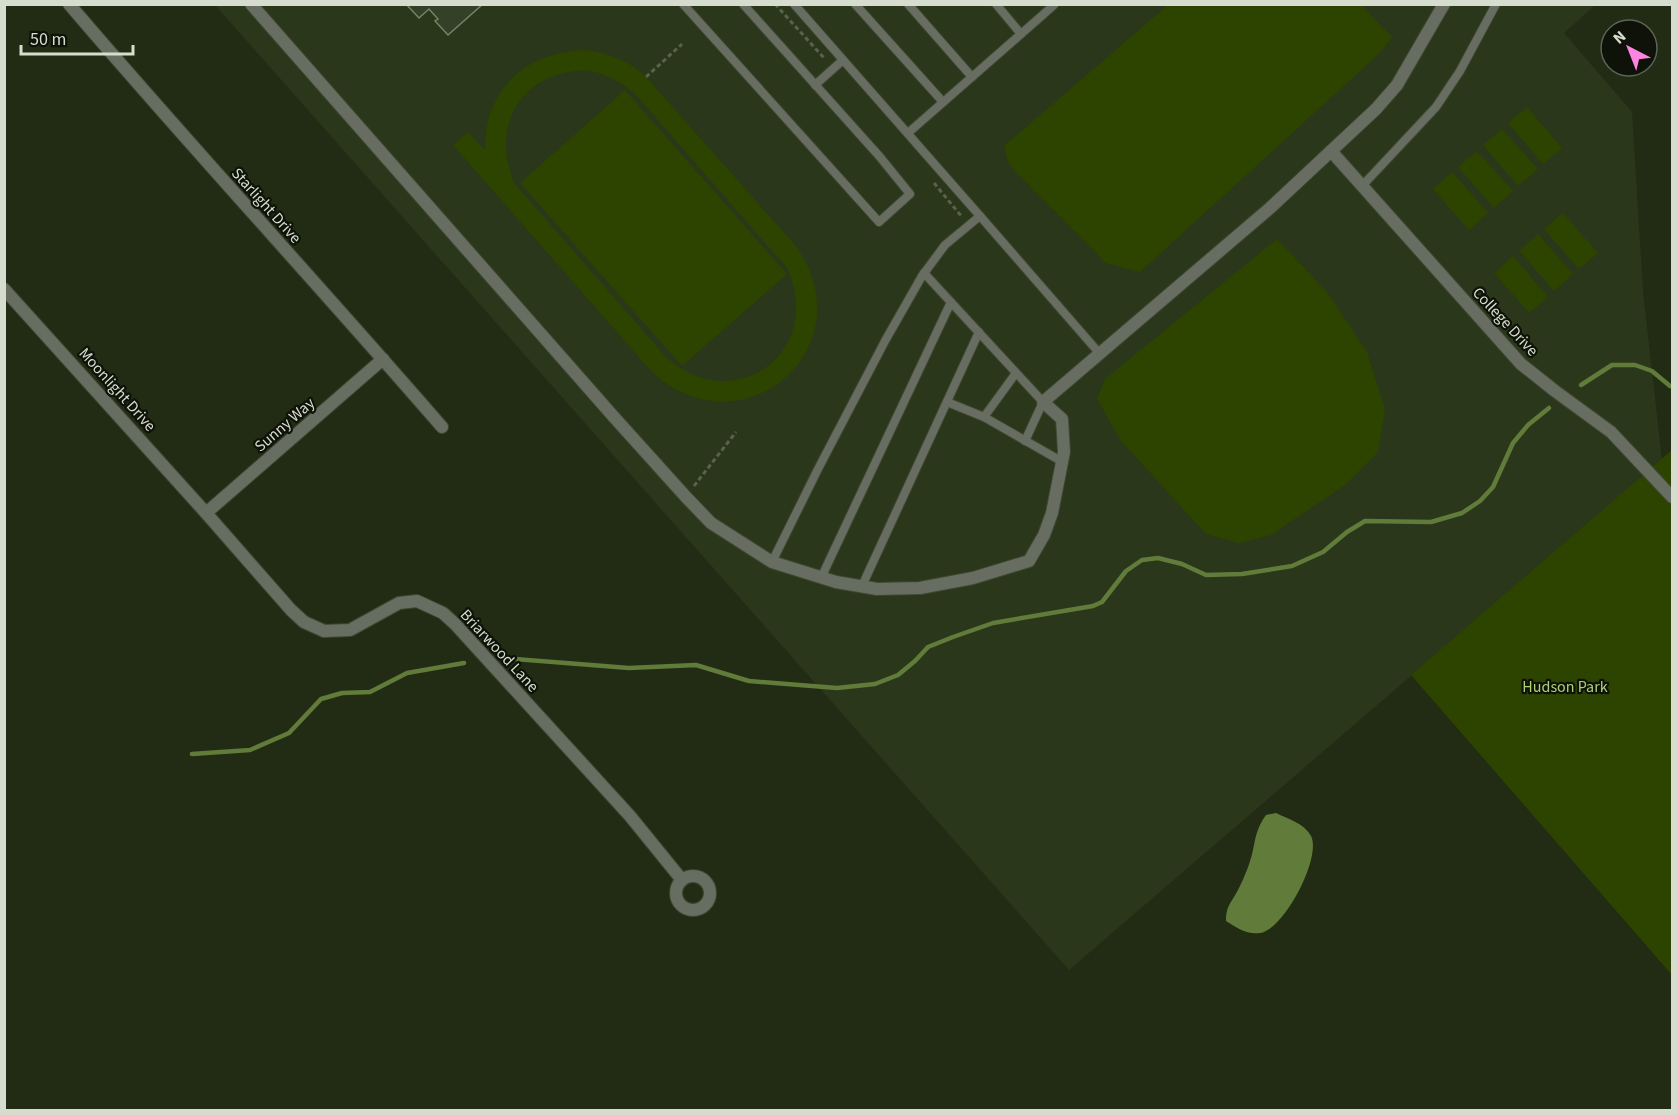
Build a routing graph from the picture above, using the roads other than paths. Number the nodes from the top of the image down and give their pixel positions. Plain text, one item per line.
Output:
1 (69, 4) edge
2 (251, 4) edge
3 (683, 4) edge
4 (743, 4) edge
5 (794, 4) edge
6 (855, 4) edge
7 (908, 4) edge
8 (996, 4) edge
9 (1053, 4) edge
10 (1444, 4) edge
11 (1496, 4) edge
12 (1021, 34) junction
13 (843, 60) junction
14 (972, 77) junction
15 (815, 85) junction
16 (943, 102) junction
17 (908, 133) junction
18 (1331, 151) junction
19 (1362, 186) junction
20 (980, 216) junction
21 (924, 273) junction
22 (4, 289) edge
23 (951, 302) junction
24 (979, 332) junction
25 (1100, 354) junction
26 (383, 360) junction
27 (1016, 373) junction
28 (947, 402) junction
29 (1043, 402) junction
30 (984, 417) junction
31 (442, 427) dead end
32 (1025, 441) junction
33 (1061, 461) junction
34 (1672, 497) edge
35 (206, 513) junction
36 (772, 562) junction
37 (821, 578) junction
38 (861, 586) junction
39 (682, 880) dead end

1 - 26 street, Starlight Drive
2 - 36 street
3 - 15 lane
4 - 15 lane
5 - 13 lane
6 - 16 lane
7 - 14 lane
8 - 12 lane
9 - 12 lane
10 - 18 street
11 - 19 lane
12 - 14 lane
13 - 15 lane
13 - 17 lane
14 - 16 lane
16 - 17 lane
17 - 20 lane
18 - 19 street, College Drive
18 - 25 street
19 - 34 street, College Drive
20 - 21 lane
20 - 25 lane
21 - 23 lane
21 - 36 lane
22 - 35 street, Moonlight Drive
23 - 24 lane
23 - 37 lane
24 - 27 lane
24 - 28 lane
25 - 29 street
26 - 31 street, Starlight Drive
26 - 35 street, Sunny Way
27 - 29 lane
27 - 30 lane
28 - 30 lane
28 - 38 lane
29 - 32 lane
29 - 33 street
30 - 32 lane
32 - 33 lane
33 - 38 street
35 - 39 street, Briarwood Lane
36 - 37 street
37 - 38 street

